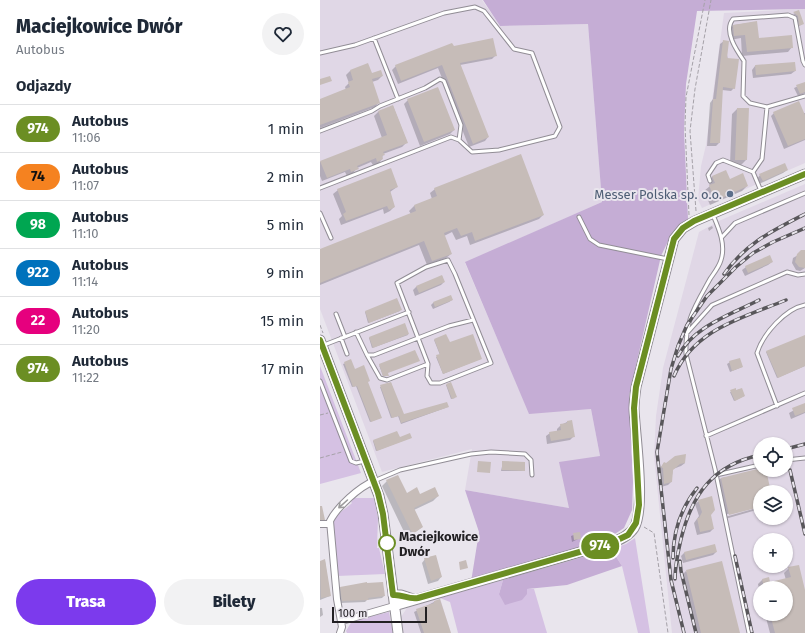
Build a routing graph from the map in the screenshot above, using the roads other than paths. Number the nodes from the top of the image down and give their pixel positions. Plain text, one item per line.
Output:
1 (374, 38) junction
2 (320, 53) edge
3 (805, 65) edge
4 (805, 96) edge
5 (398, 98) junction
6 (767, 107) junction
7 (320, 131) edge
8 (459, 140) junction
9 (753, 172) junction
10 (805, 174) edge
11 (710, 181) dead end
12 (320, 188) edge
13 (805, 192) edge
14 (761, 193) junction
15 (320, 213) edge
16 (713, 214) junction
17 (578, 217) dead end
18 (722, 237) junction
19 (331, 238) dead end
20 (668, 259) junction
21 (805, 274) edge
22 (805, 305) edge
23 (409, 312) junction
24 (336, 314) dead end
25 (473, 320) junction
26 (356, 332) junction
27 (685, 335) junction
28 (345, 337) junction
29 (341, 338) junction
30 (419, 338) junction
31 (321, 343) edge
32 (347, 354) dead end
33 (367, 355) junction
34 (428, 364) junction
35 (320, 381) edge
36 (805, 393) edge
37 (777, 406) junction
38 (706, 436) junction
39 (805, 458) edge
40 (793, 459) edge
41 (366, 461) junction
42 (753, 467) edge
43 (532, 475) dead end
44 (716, 475) junction
45 (374, 481) junction
46 (320, 524) edge
47 (329, 524) junction
48 (393, 595) junction
49 (412, 599) junction
50 (394, 606) junction
51 (342, 620) junction
52 (340, 633) edge
53 (398, 633) edge
54 (749, 633) edge

1 - 2 lane
1 - 5 lane
1 - 8 lane
3 - 6 lane
4 - 6 lane
5 - 7 lane
5 - 8 lane
6 - 9 lane
8 - 12 lane
9 - 11 lane
9 - 14 lane
10 - 14 street
13 - 18 lane
14 - 16 street
15 - 19 lane
16 - 18 lane
16 - 20 street
17 - 20 lane
18 - 27 lane
20 - 49 street
21 - 27 lane
22 - 37 lane
23 - 25 lane
23 - 26 lane
23 - 30 lane
24 - 28 lane
25 - 30 lane
25 - 34 lane
26 - 28 lane
26 - 33 lane
27 - 38 lane
28 - 29 lane
29 - 31 lane
29 - 32 lane
30 - 33 lane
30 - 34 lane
31 - 41 street
33 - 34 lane
35 - 41 lane
36 - 37 lane
37 - 38 lane
38 - 44 lane
39 - 40 lane
41 - 45 street
42 - 44 lane
43 - 45 lane
44 - 54 lane
45 -> 47 street
45 - 48 street
46 - 47 street
47 - 51 street
48 - 49 street
48 - 50 street
49 - 50 street
50 - 51 street
50 - 53 street
51 - 52 street

